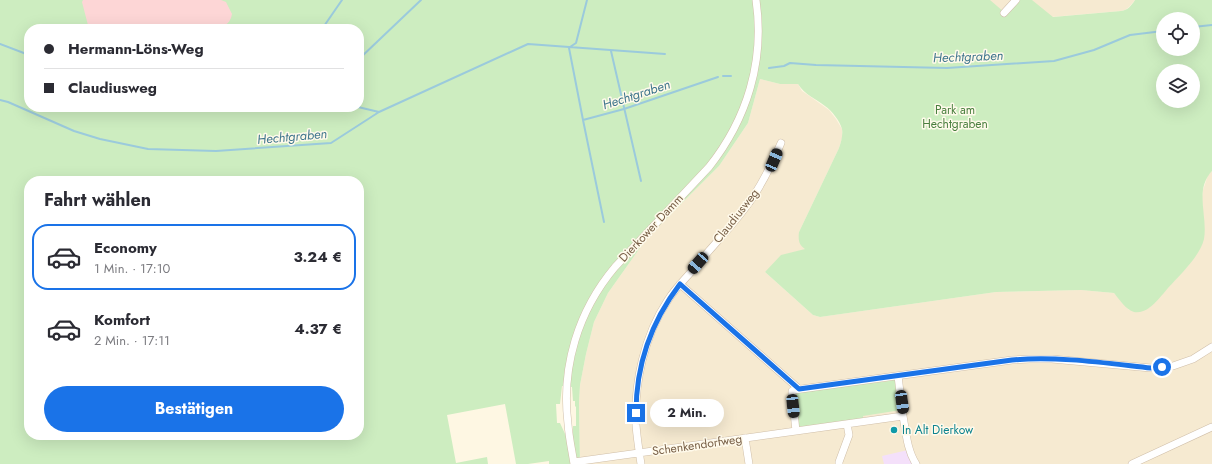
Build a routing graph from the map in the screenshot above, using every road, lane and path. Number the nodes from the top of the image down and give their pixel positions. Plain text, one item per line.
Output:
1 (756, 0) edge
2 (1016, 0) edge
3 (1004, 13) dead end
4 (781, 143) dead end
5 (680, 284) junction
6 (1212, 347) edge
7 (898, 376) junction
8 (799, 389) junction
9 (903, 416) junction
10 (847, 424) junction
11 (1212, 428) edge
12 (796, 431) junction
13 (746, 438) junction
14 (640, 453) junction
15 (574, 463) edge
16 (641, 464) edge
17 (749, 464) edge
18 (839, 464) edge
19 (916, 464) edge
20 (1132, 464) edge

1 - 15 street, Dierkower Damm
2 - 3 street
4 - 5 street, Claudiusweg
5 - 8 street
5 - 14 street, Claudiusweg
6 - 7 street
7 - 8 street
7 - 9 street
8 - 12 street
9 - 10 street, Schenkendorfweg
9 - 19 street
10 - 12 street, Schenkendorfweg
10 - 18 street
11 - 20 street
12 - 13 street, Schenkendorfweg
13 - 14 street, Schenkendorfweg
13 - 17 street
14 - 15 street, Schenkendorfweg
14 - 16 street, Claudiusweg

